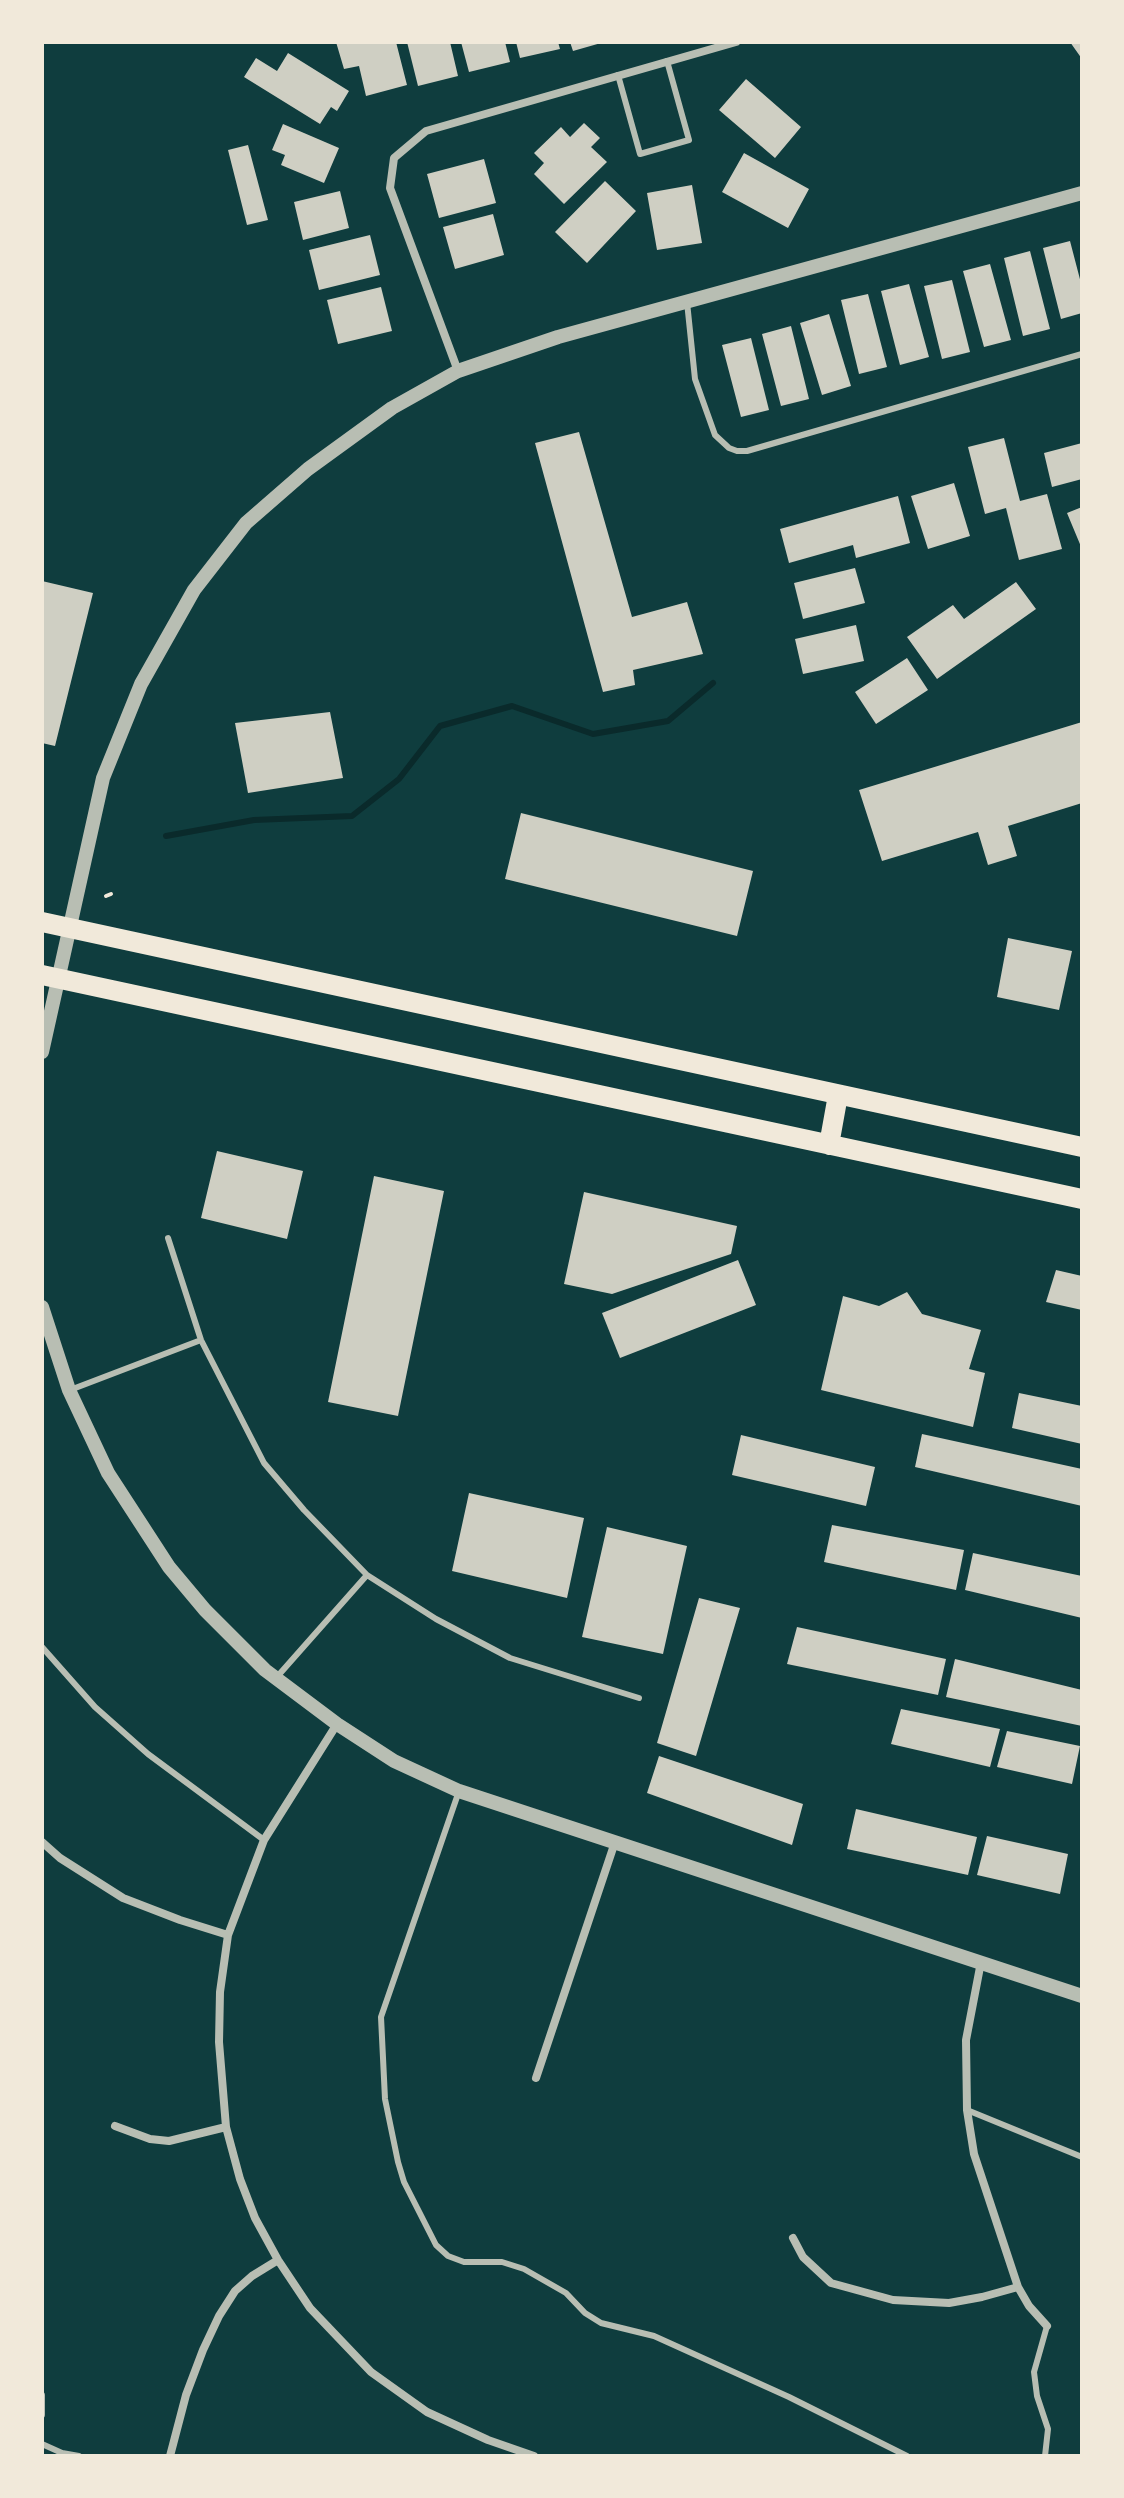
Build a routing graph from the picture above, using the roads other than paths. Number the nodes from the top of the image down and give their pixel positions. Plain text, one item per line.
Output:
1 (736, 42) edge
2 (667, 61) junction
3 (618, 75) junction
4 (1082, 193) edge
5 (687, 302) junction
6 (1082, 354) edge
7 (458, 371) junction
8 (42, 922) edge
9 (68, 928) junction
10 (49, 977) edge
11 (42, 1052) edge
12 (838, 1095) junction
13 (1079, 1144) edge
14 (829, 1145) junction
15 (1082, 1199) edge
16 (168, 1238) dead end
17 (42, 1307) edge
18 (201, 1340) junction
19 (69, 1390) junction
20 (367, 1575) junction
21 (42, 1647) edge
22 (276, 1678) junction
23 (639, 1698) dead end
24 (337, 1724) junction
25 (459, 1791) junction
26 (264, 1840) junction
27 (42, 1842) edge
28 (615, 1842) junction
29 (228, 1935) junction
30 (981, 1962) junction
31 (1082, 1996) edge
32 (536, 2078) dead end
33 (967, 2110) junction
34 (115, 2126) dead end
35 (226, 2127) junction
36 (1082, 2157) edge
37 (793, 2238) dead end
38 (278, 2260) junction
39 (1018, 2287) junction
40 (1047, 2326) joint
41 (42, 2395) edge
42 (42, 2415) edge
43 (42, 2444) edge
44 (79, 2456) edge
45 (170, 2456) edge
46 (534, 2456) edge
47 (907, 2456) edge
48 (1045, 2456) edge

1 - 2 street
2 - 3 street
2 - 3 lane
3 - 7 street
4 - 5 street
5 - 6 lane
5 - 7 street
7 - 9 street
8 - 9 main road
9 - 10 street
9 - 12 main road
10 - 11 street
10 - 14 main road
12 - 13 main road
12 - 14 main road
14 - 15 main road
16 - 18 lane
17 - 19 street
18 - 19 lane
18 - 20 lane
19 - 22 street
20 - 22 lane
20 - 23 lane
21 - 26 lane
22 - 24 street
24 - 25 street
24 - 26 street
25 - 28 street
25 - 47 lane
26 - 29 street
27 - 29 street
28 - 30 street
28 - 32 street
29 - 35 street
30 - 31 street
30 - 33 street
33 - 36 lane
33 - 39 street
34 - 35 street
35 - 38 street
37 - 39 street
38 - 45 street
38 - 46 street
39 - 40 street
40 - 48 lane
41 - 42 lane
43 - 44 lane

